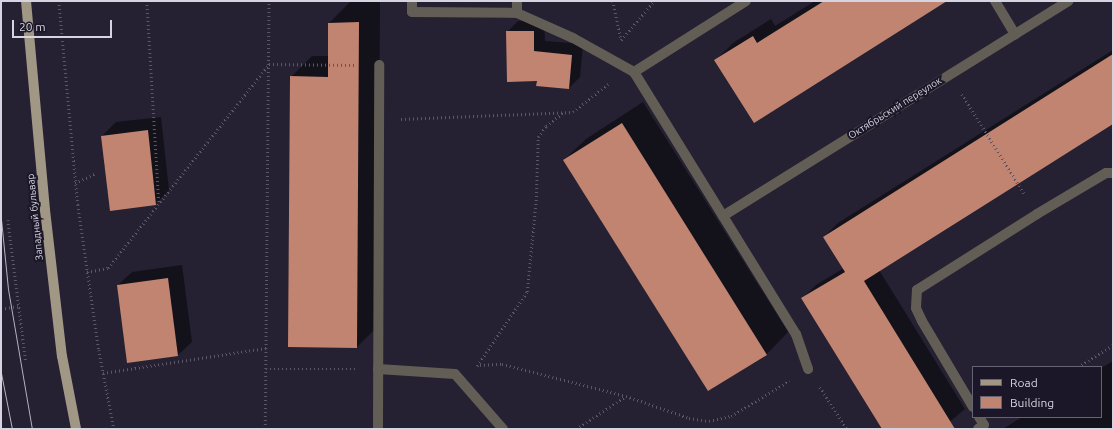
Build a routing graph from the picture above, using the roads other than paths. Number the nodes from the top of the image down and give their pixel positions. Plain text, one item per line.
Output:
1 (26, 1) edge
2 (412, 1) edge
3 (517, 1) edge
4 (746, 1) edge
5 (995, 1) edge
6 (1068, 1) edge
7 (517, 13) junction
8 (1015, 34) junction
9 (379, 66) road end
10 (630, 70) junction
11 (1113, 173) edge
12 (723, 216) junction
13 (378, 369) junction
14 (808, 369) road end
15 (972, 405) edge
16 (980, 418) edge
17 (76, 429) edge
18 (378, 429) edge
19 (503, 429) edge
20 (978, 429) edge

1 - 17 main road, Западный бульвар
2 - 7 street
3 - 7 street
4 - 10 street
5 - 8 street
6 - 8 street, Октябрьский переулок
7 - 10 street
8 - 12 street, Октябрьский переулок
9 - 13 street
10 - 12 street
11 - 15 street
12 - 14 street
13 - 18 street
13 - 19 street
16 - 20 street

